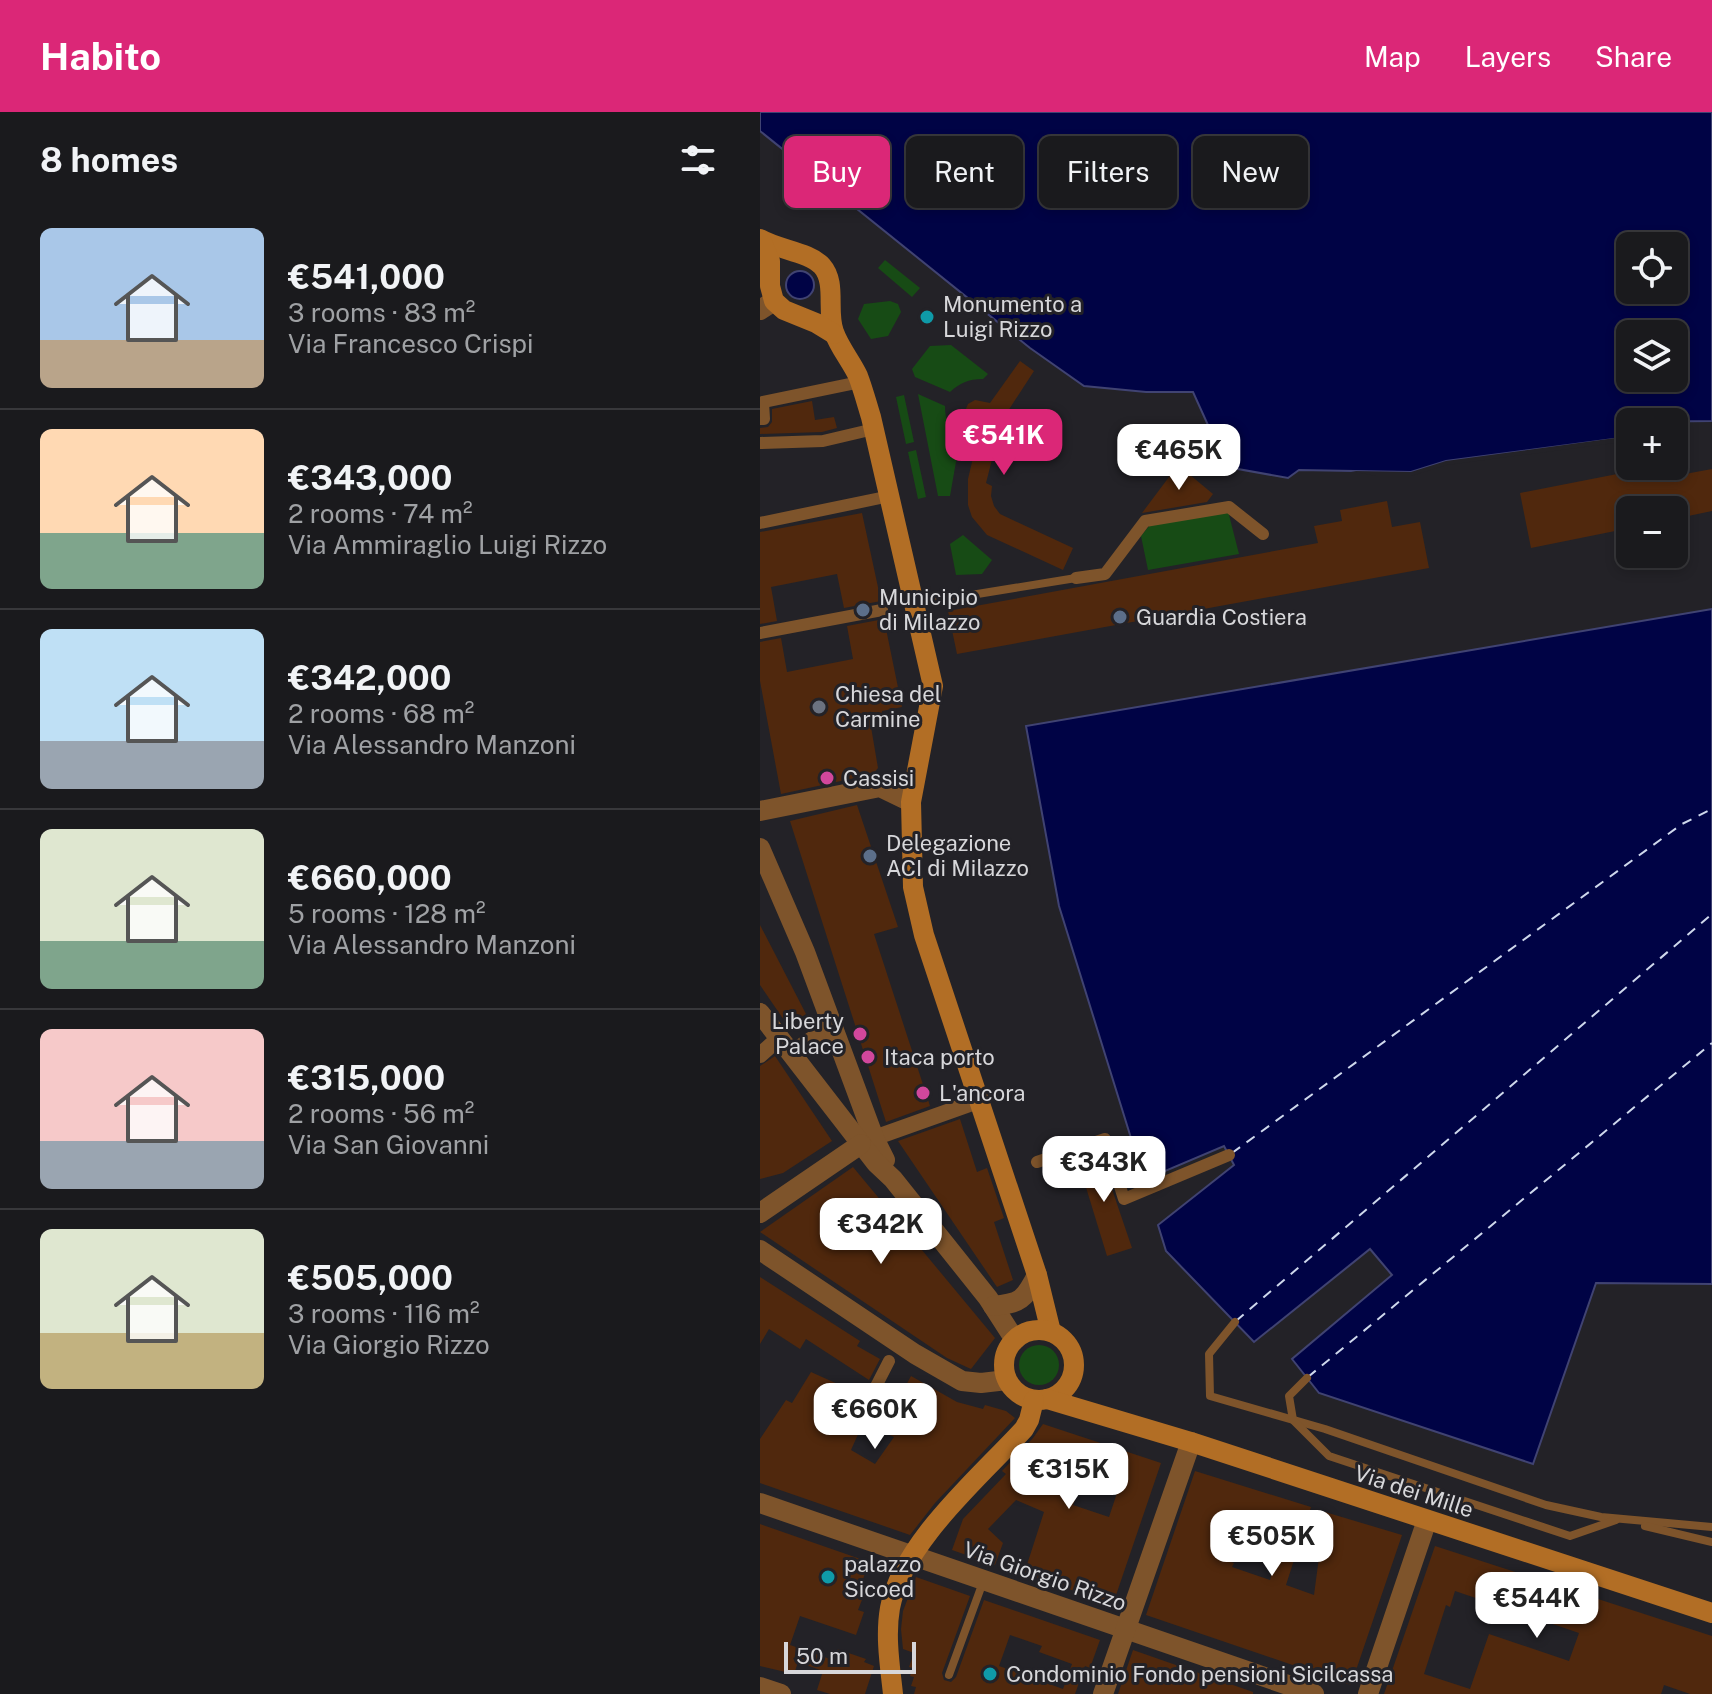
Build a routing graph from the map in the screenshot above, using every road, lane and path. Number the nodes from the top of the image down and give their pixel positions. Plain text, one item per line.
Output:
1 (761, 240) edge
2 (767, 306) edge
3 (834, 334) junction
4 (860, 382) junction
5 (760, 419) edge
6 (874, 429) junction
7 (760, 443) edge
8 (890, 496) junction
9 (760, 523) edge
10 (1263, 534) dead end
11 (1076, 578) joint
12 (915, 604) junction
13 (882, 610) dead end
14 (760, 633) edge
15 (911, 802) junction
16 (760, 811) edge
17 (760, 848) edge
18 (760, 1013) edge
19 (832, 1026) junction
20 (785, 1046) junction
21 (760, 1055) edge
22 (978, 1101) junction
23 (868, 1141) junction
24 (1229, 1155) dead end
25 (1037, 1162) dead end
26 (760, 1213) edge
27 (760, 1250) edge
28 (1037, 1275) junction
29 (993, 1306) junction
30 (1235, 1322) dead end
31 (1051, 1332) junction
32 (1015, 1340) junction
33 (889, 1361) dead end
34 (1307, 1378) dead end
35 (1072, 1379) junction
36 (1007, 1380) junction
37 (1040, 1400) junction
38 (1102, 1416) junction
39 (1293, 1420) junction
40 (874, 1425) dead end
41 (1191, 1442) junction
42 (760, 1503) edge
43 (1619, 1519) junction
44 (1427, 1520) junction
45 (1712, 1527) edge
46 (1712, 1542) edge
47 (911, 1555) junction
48 (984, 1580) junction
49 (1712, 1613) edge
50 (1126, 1629) junction
51 (949, 1675) dead end
52 (760, 1687) edge
53 (781, 1694) edge
54 (893, 1694) edge
55 (1103, 1694) edge
56 (1314, 1694) edge
57 (1368, 1694) edge

1 - 2 main road
1 - 3 main road
2 - 3 main road
3 - 4 main road
4 - 5 street
4 - 6 main road
6 - 7 street
6 - 8 main road
8 - 9 street
8 - 12 main road
10 - 11 street
11 - 12 lane
12 - 15 main road
13 - 14 street
15 - 16 street
15 - 22 main road
17 - 19 street
18 - 20 street
19 - 20 street
19 - 23 street
20 - 21 street
20 - 23 street
22 - 23 street
22 - 28 main road
23 - 26 street
23 - 29 street
24 - 25 street
27 - 36 street
28 - 29 street
28 - 31 main road
29 - 32 street
30 - 39 lane
31 - 32 main road
31 - 35 main road
32 - 36 main road
33 - 40 street
34 - 39 lane
35 - 37 main road
35 - 38 main road
36 - 37 main road, Via dei Mille
37 - 38 main road, Via dei Mille
37 - 47 main road
38 - 41 main road, Via dei Mille
39 - 43 lane
39 - 43 lane
41 - 44 main road, Via dei Mille
41 - 50 street
42 - 47 street, Via Giorgio Rizzo
43 - 45 lane
43 - 46 lane
44 - 49 main road, Via dei Mille
44 - 57 street
47 - 48 street, Via Giorgio Rizzo
47 - 54 main road
48 - 50 street, Via Giorgio Rizzo
48 - 51 lane
50 - 55 street
50 - 56 street, Via Giorgio Rizzo
52 - 53 street

